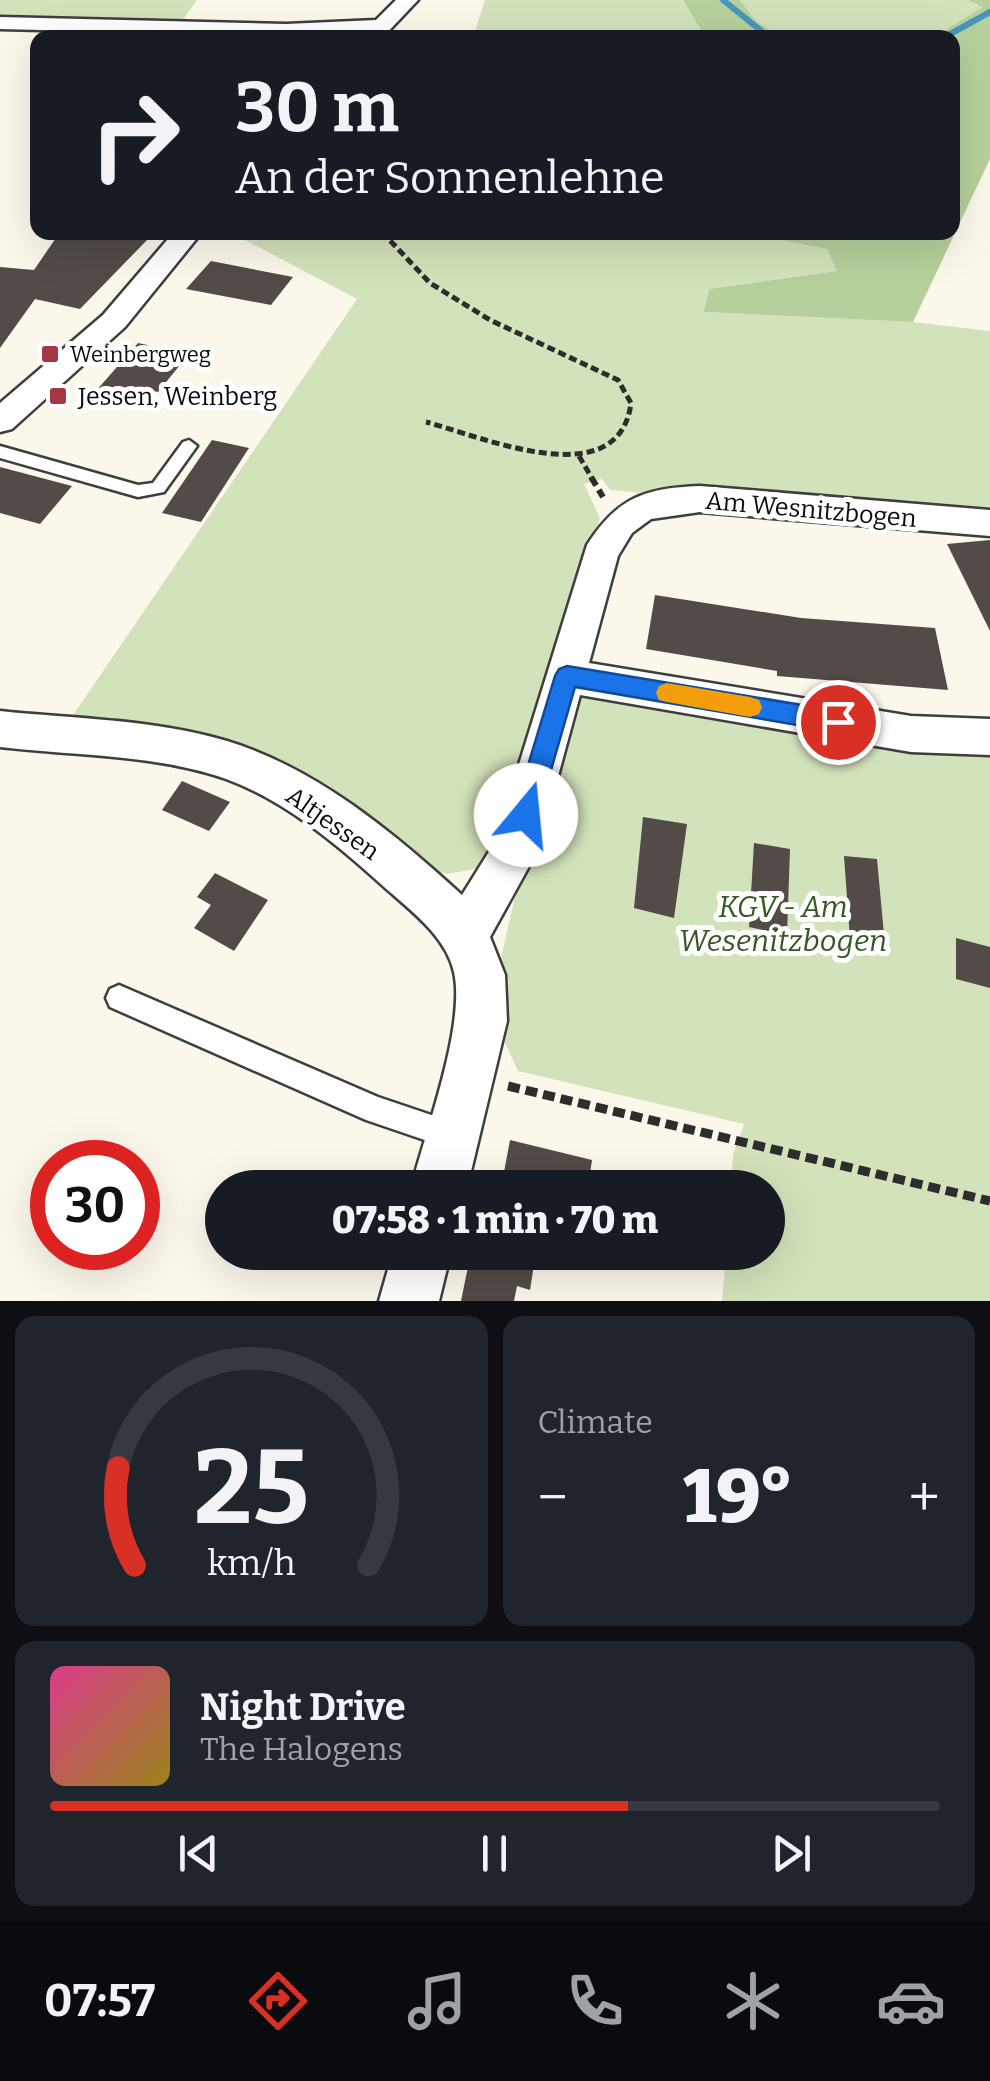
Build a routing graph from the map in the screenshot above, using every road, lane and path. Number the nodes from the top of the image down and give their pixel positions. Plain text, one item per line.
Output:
1 (408, 0) edge
2 (0, 24) edge
3 (286, 30) edge
4 (376, 30) edge
5 (183, 240) edge
6 (389, 240) edge
7 (0, 421) edge
8 (426, 422) dead end
9 (189, 446) dead end
10 (0, 452) edge
11 (579, 456) junction
12 (990, 523) edge
13 (619, 524) junction
14 (567, 676) junction
15 (0, 729) edge
16 (990, 737) edge
17 (465, 934) junction
18 (119, 998) dead end
19 (468, 1078) junction
20 (452, 1136) junction
21 (444, 1170) edge
22 (990, 1201) edge
23 (417, 1270) edge
24 (409, 1301) edge

1 - 4 street
2 - 3 street
5 - 7 street
6 - 11 path
8 - 11 path
9 - 10 lane
11 - 13 path
12 - 13 street, Am Wesnitzbogen
13 - 14 street
14 - 16 street
14 - 17 street
15 - 17 street, Altjessen
17 - 19 street
18 - 20 lane
19 - 20 street
19 - 22 path
20 - 21 street
23 - 24 street

